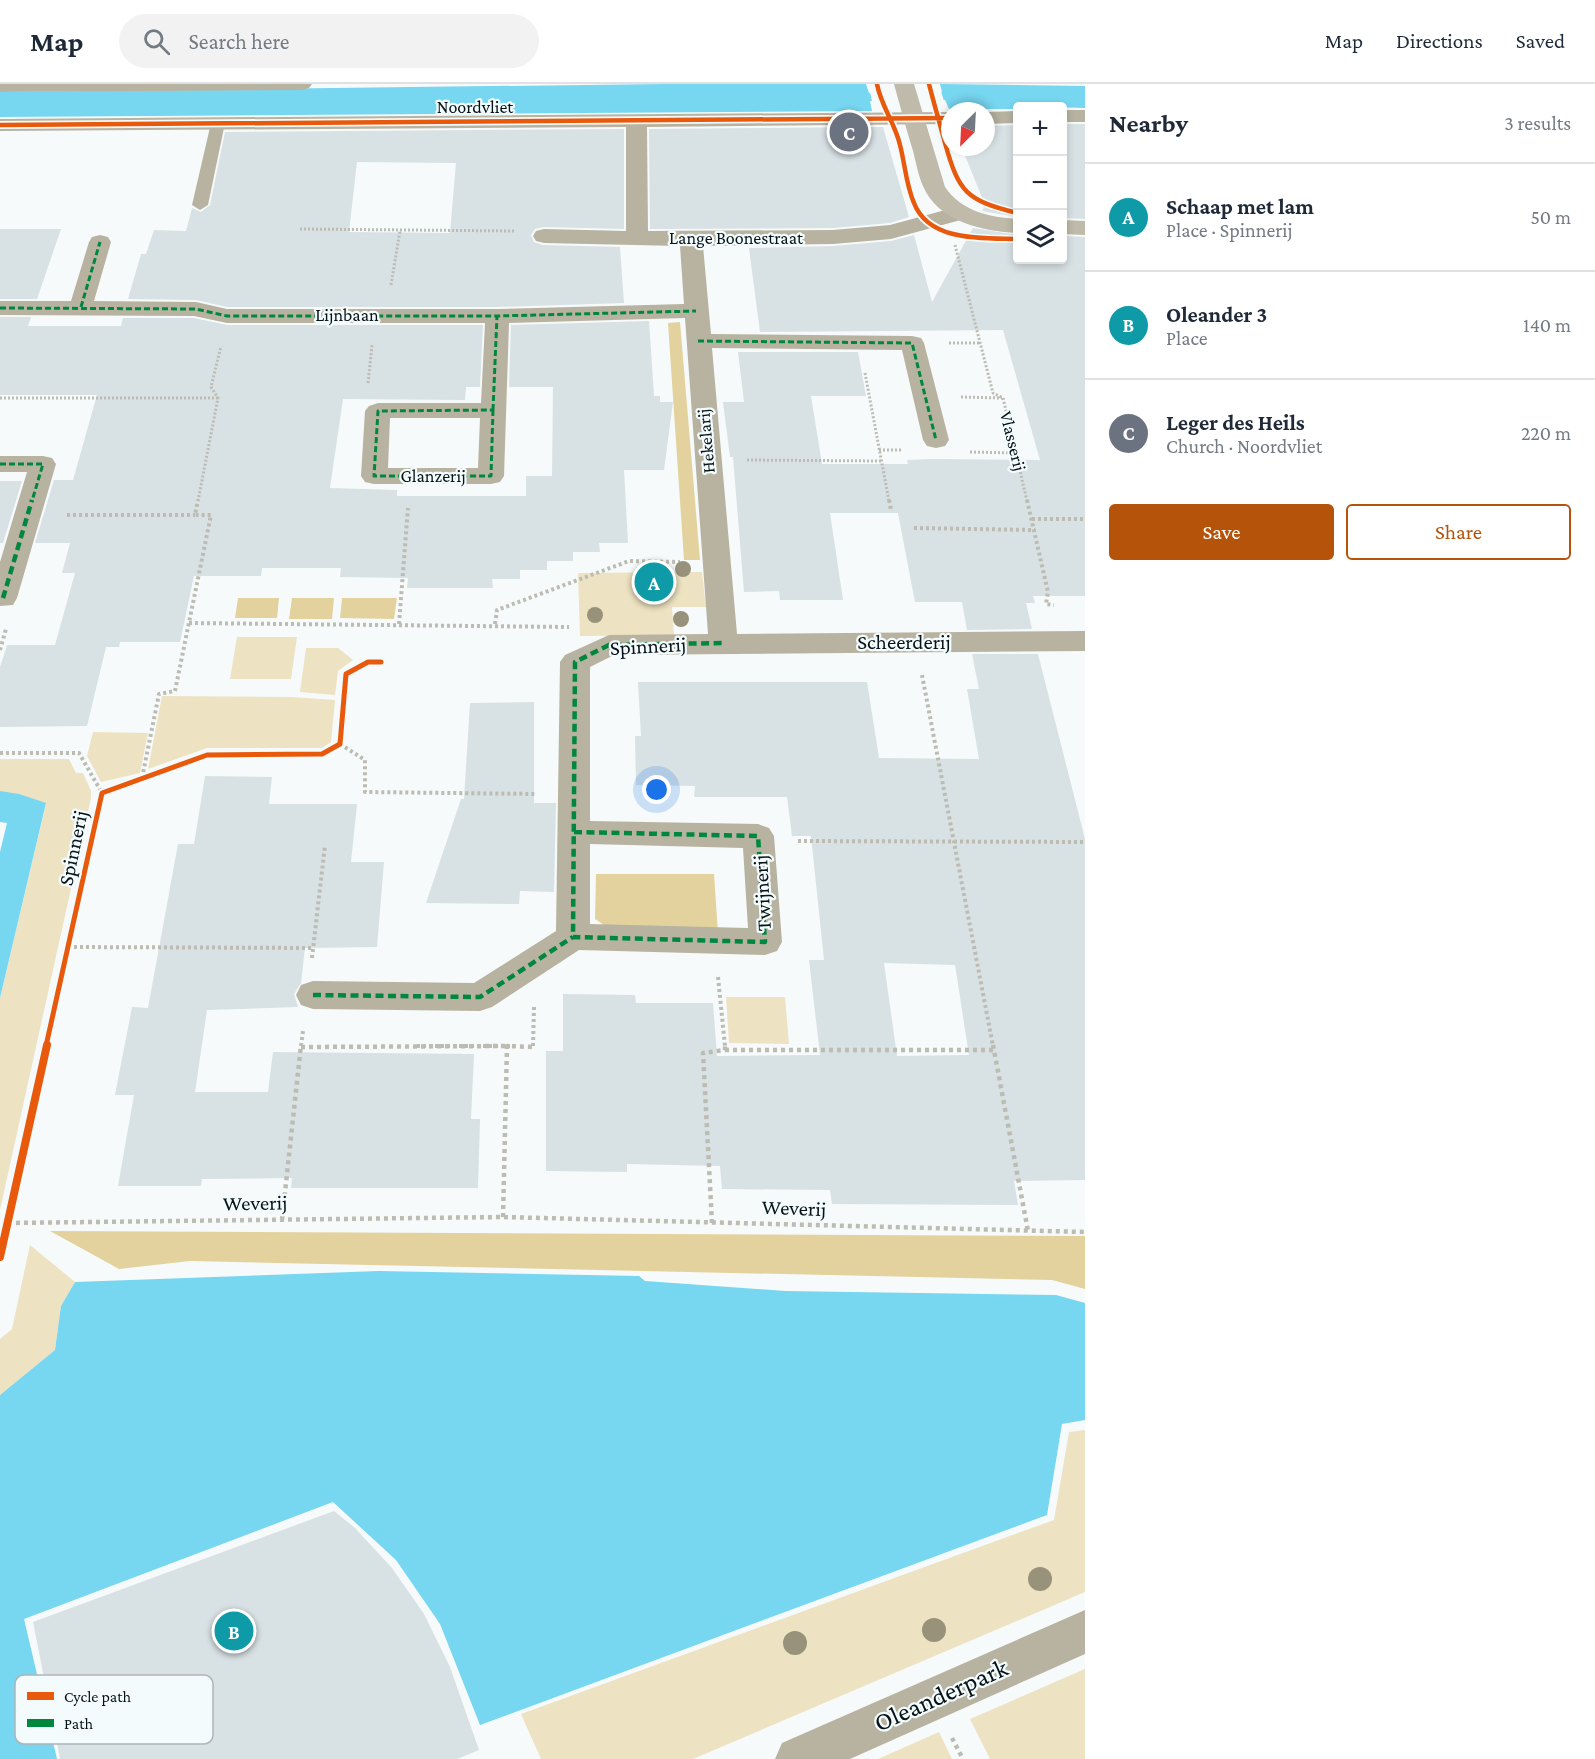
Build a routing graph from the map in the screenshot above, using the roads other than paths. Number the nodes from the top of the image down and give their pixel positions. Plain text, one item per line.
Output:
1 (302, 84) edge
2 (0, 86) edge
3 (909, 99) edge
4 (941, 116) edge
5 (1085, 116) edge
6 (1013, 117) edge
7 (1067, 117) edge
8 (995, 118) edge
9 (636, 121) junction
10 (218, 123) junction
11 (0, 125) edge
12 (200, 205) dead end
13 (956, 223) junction
14 (1013, 225) edge
15 (1067, 228) edge
16 (1085, 228) edge
17 (544, 236) road end
18 (637, 237) junction
19 (691, 239) junction
20 (100, 242) dead end
21 (81, 307) junction
22 (0, 308) edge
23 (696, 311) junction
24 (497, 316) junction
25 (698, 341) junction
26 (494, 410) junction
27 (936, 440) dead end
28 (0, 464) edge
29 (3, 598) dead end
30 (1085, 641) edge
31 (723, 643) junction
32 (574, 832) junction
33 (573, 937) junction
34 (313, 995) dead end
35 (1085, 1632) edge
36 (798, 1759) edge

1 - 2 street
3 - 4 street, Noordvliet
3 - 9 street, Noordvliet
3 - 13 street
5 - 7 street
6 - 8 street
9 - 10 street, Noordvliet
9 - 18 street
10 - 11 street, Noordvliet
10 - 12 lane
13 - 14 street
13 - 19 street, Lange Boonestraat
15 - 16 street
17 - 18 street, Lange Boonestraat
18 - 19 street, Lange Boonestraat
19 - 23 street, Hekelarij
20 - 21 street
21 - 22 street, Lijnbaan
21 - 24 street, Lijnbaan
23 - 24 street, Lijnbaan
23 - 25 street, Hekelarij
24 - 26 street, Glanzerij
25 - 27 street
25 - 31 street, Hekelarij
26 - 26 street, Glanzerij
28 - 29 street
30 - 31 street, Scheerderij
31 - 32 street, Spinnerij
32 - 33 street
32 - 33 street, Twijnerij
33 - 34 street
35 - 36 street, Oleanderpark

